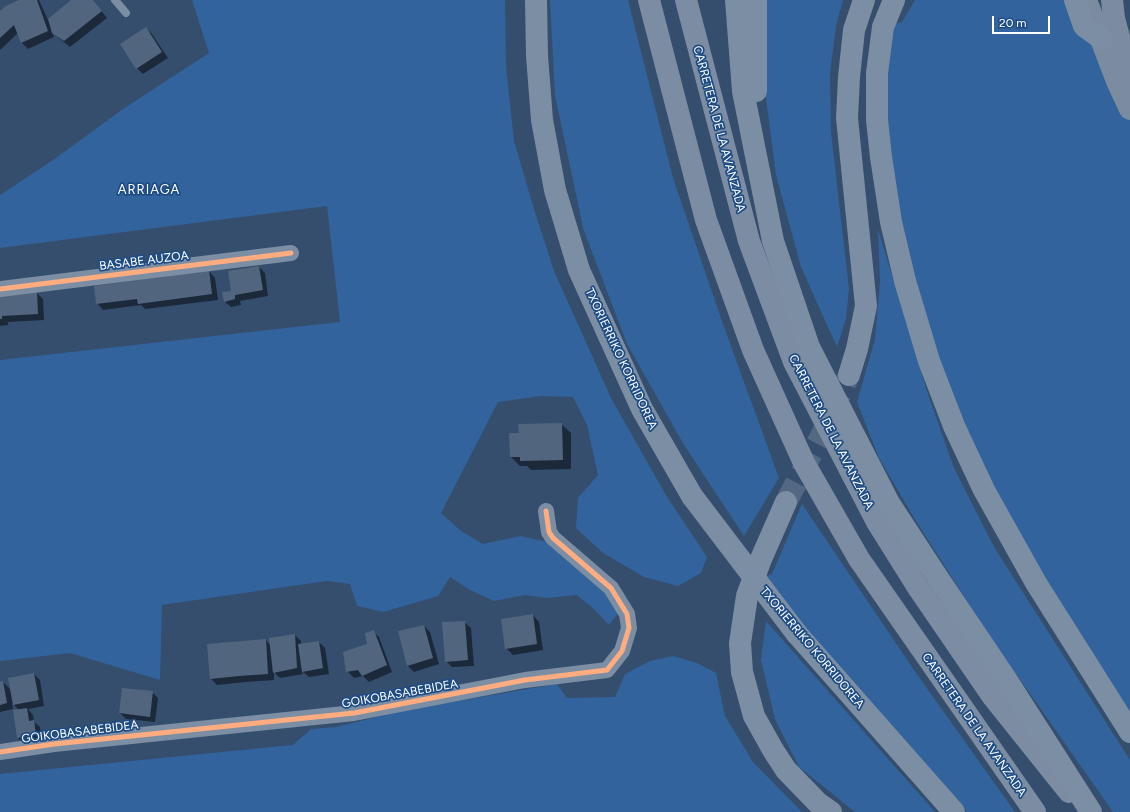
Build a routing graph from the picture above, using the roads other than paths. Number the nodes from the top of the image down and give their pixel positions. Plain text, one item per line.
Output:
1 (115, 0) edge
2 (536, 0) edge
3 (650, 0) edge
4 (686, 0) edge
5 (736, 0) edge
6 (756, 0) edge
7 (864, 0) edge
8 (894, 0) edge
9 (1074, 0) edge
10 (1086, 0) edge
11 (1112, 0) edge
12 (126, 13) dead end
13 (1102, 39) junction
14 (1130, 79) edge
15 (1130, 109) edge
16 (757, 165) junction
17 (291, 253) dead end
18 (0, 289) edge
19 (849, 375) tunnel mouth
20 (786, 502) tunnel mouth
21 (546, 511) dead end
22 (1130, 732) edge
23 (0, 752) edge
24 (831, 812) edge
25 (954, 812) edge
26 (1035, 812) edge
27 (1085, 812) edge
28 (1091, 812) edge

1 - 12 lane
2 - 25 highway, TXORIERRIKO KORRIDOREA, bridge
3 - 26 highway, CARRETERA DE LA AVANZADA
4 - 27 highway, CARRETERA DE LA AVANZADA
5 - 16 highway
6 - 16 highway
7 - 19 highway
8 - 22 highway
9 - 13 highway
10 - 13 main road
11 - 14 main road
13 - 15 main road
16 - 28 highway
17 - 18 street, BASABE AUZOA
20 - 24 highway
21 - 23 street, GOIKOBASABEBIDEA

